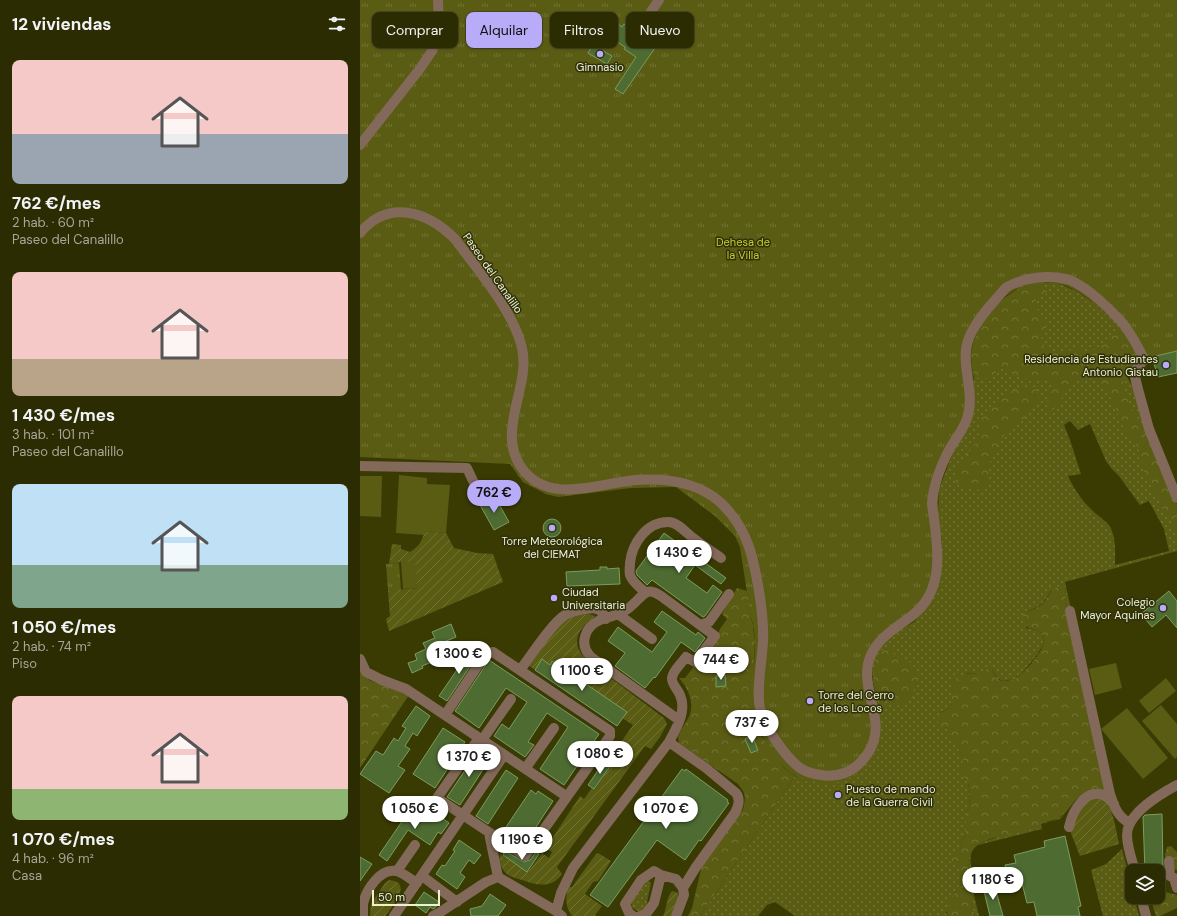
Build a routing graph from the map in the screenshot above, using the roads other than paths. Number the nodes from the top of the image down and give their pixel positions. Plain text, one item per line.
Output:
1 (438, 0) edge
2 (659, 0) edge
3 (651, 12) edge
4 (360, 145) edge
5 (360, 233) edge
6 (360, 466) edge
7 (482, 498) dead end
8 (1177, 498) edge
9 (721, 558) dead end
10 (646, 593) junction
11 (729, 594) dead end
12 (1070, 611) dead end
13 (618, 614) junction
14 (606, 619) junction
15 (700, 625) junction
16 (652, 640) dead end
17 (360, 659) edge
18 (520, 670) junction
19 (511, 699) dead end
20 (445, 714) junction
21 (680, 720) junction
22 (554, 728) dead end
23 (481, 739) junction
24 (669, 742) junction
25 (504, 755) junction
26 (525, 769) junction
27 (1177, 784) edge
28 (566, 796) junction
29 (1114, 804) junction
30 (463, 815) junction
31 (1129, 822) junction
32 (1069, 827) dead end
33 (489, 833) junction
34 (415, 845) dead end
35 (1169, 861) dead end
36 (1133, 864) edge
37 (397, 871) junction
38 (661, 875) junction
39 (498, 877) junction
40 (419, 880) junction
41 (683, 888) junction
42 (1177, 888) edge
43 (457, 902) junction
44 (1143, 904) edge
45 (559, 913) edge
46 (398, 915) edge
47 (363, 916) edge
48 (433, 916) edge
49 (633, 916) edge
50 (640, 916) edge
51 (676, 916) edge
52 (1146, 916) edge

1 - 4 street
2 - 3 street
5 - 8 street, Paseo del Canalillo
6 - 7 street
9 - 10 street
10 - 13 street
10 - 15 street
11 - 15 street
12 - 29 street
13 - 14 street
13 - 16 street
14 - 18 street
14 - 21 street
15 - 21 street
17 - 20 street
18 - 20 street
18 - 28 street
19 - 23 street
20 - 23 street
21 - 24 street
22 - 26 street
23 - 25 street
23 - 30 street
24 - 41 street
24 - 45 street
25 - 26 street
25 - 30 street
26 - 28 street
27 - 31 street
28 - 33 street
29 - 31 street
29 - 32 street
30 - 33 street
30 - 40 street
31 - 36 street
33 - 39 street
34 - 37 street
35 - 42 street
37 - 40 street
37 - 47 street
38 - 41 street
38 - 49 street
38 - 50 street
39 - 43 street
39 - 45 street
40 - 43 street
40 - 46 street
41 - 51 street
43 - 48 street
44 - 52 street

